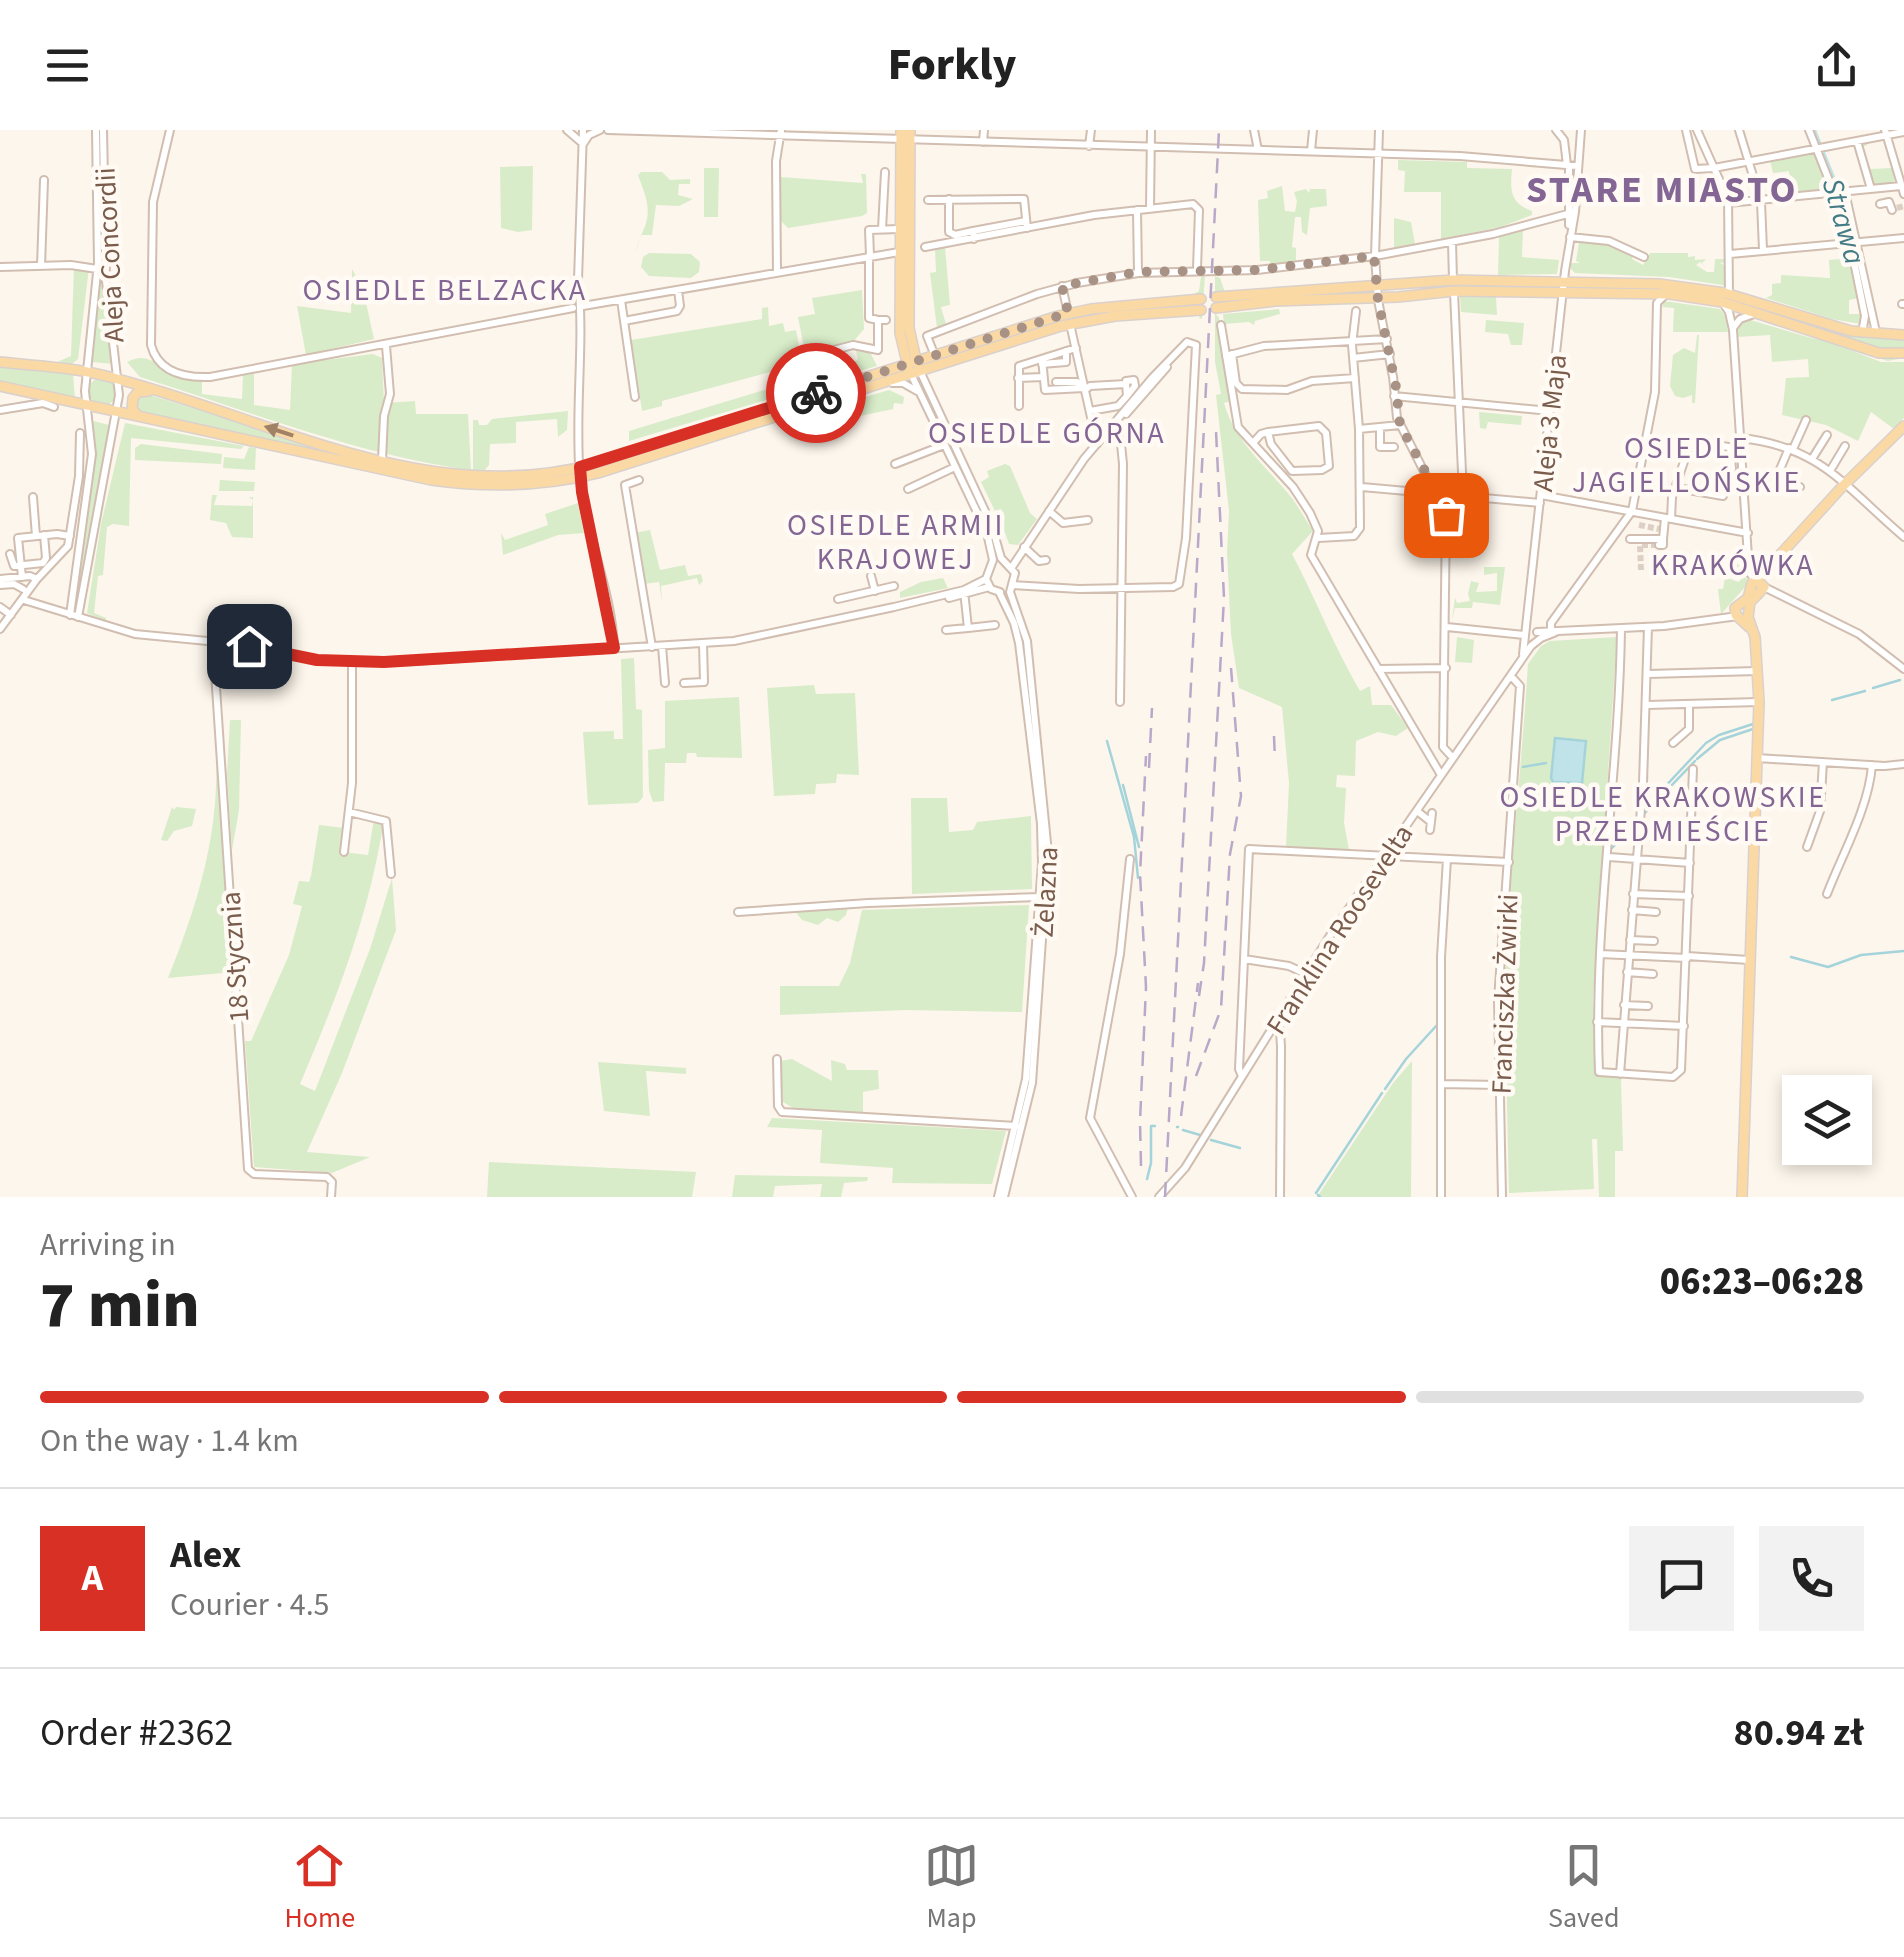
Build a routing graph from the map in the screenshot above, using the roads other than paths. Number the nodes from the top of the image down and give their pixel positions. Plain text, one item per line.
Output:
1 (100, 130) edge
2 (170, 130) edge
3 (567, 130) edge
4 (583, 130) edge
5 (600, 130) edge
6 (608, 130) edge
7 (984, 130) edge
8 (1032, 130) edge
9 (1092, 130) edge
10 (1151, 130) edge
11 (1252, 130) edge
12 (1313, 130) edge
13 (1380, 130) edge
14 (1556, 130) edge
15 (1581, 130) edge
16 (1686, 130) edge
17 (1697, 130) edge
18 (1739, 130) edge
19 (1809, 130) edge
20 (1838, 130) edge
21 (732, 132) edge
22 (1904, 132) edge
23 (781, 133) edge
24 (1886, 133) edge
25 (836, 134) edge
26 (905, 135) edge
27 (1857, 141) junction
28 (983, 142) junction
29 (1842, 143) junction
30 (1031, 144) junction
31 (582, 145) junction
32 (1089, 146) junction
33 (1820, 147) junction
34 (1150, 148) junction
35 (1255, 150) junction
36 (1311, 151) junction
37 (1378, 154) junction
38 (904, 155) junction
39 (1748, 160) junction
40 (1572, 167) junction
41 (1714, 168) junction
42 (885, 172) dead end
43 (44, 180) dead end
44 (1871, 189) junction
45 (1903, 190) edge
46 (1840, 192) junction
47 (949, 199) junction
48 (928, 200) dead end
49 (1760, 200) junction
50 (1728, 203) junction
51 (1150, 208) junction
52 (1137, 210) junction
53 (1572, 212) junction
54 (1027, 225) junction
55 (900, 228) junction
56 (882, 229) junction
57 (974, 235) junction
58 (1570, 237) junction
59 (1376, 238) junction
60 (1904, 238) edge
61 (1854, 241) junction
62 (1452, 242) junction
63 (925, 247) dead end
64 (1763, 250) junction
65 (899, 252) junction
66 (1386, 253) junction
67 (1730, 254) junction
68 (870, 256) junction
69 (1374, 256) junction
70 (1644, 257) dead end
71 (41, 266) junction
72 (0, 268) edge
73 (1197, 269) junction
74 (97, 270) junction
75 (778, 272) junction
76 (1138, 272) junction
77 (1566, 272) junction
78 (1578, 283) junction
79 (1453, 285) junction
80 (1062, 286) junction
81 (1564, 288) junction
82 (678, 290) junction
83 (1377, 292) junction
84 (1662, 298) junction
85 (1725, 298) junction
86 (621, 300) junction
87 (1216, 303) dead end
88 (1201, 304) dead end
89 (578, 307) junction
90 (1356, 310) dead end
91 (1759, 314) junction
92 (1069, 319) junction
93 (624, 321) junction
94 (1221, 325) dead end
95 (1733, 330) junction
96 (1862, 332) junction
97 (1877, 334) junction
98 (1904, 335) edge
99 (1386, 339) junction
100 (1353, 341) junction
101 (901, 342) junction
102 (386, 346) junction
103 (1076, 348) junction
104 (88, 352) junction
105 (1390, 354) junction
106 (1904, 354) edge
107 (1229, 355) junction
108 (935, 356) junction
109 (802, 358) dead end
110 (1353, 358) junction
111 (1042, 361) junction
112 (0, 362) edge
113 (913, 368) junction
114 (62, 370) junction
115 (886, 372) junction
116 (86, 373) junction
117 (1043, 376) junction
118 (1018, 378) junction
119 (1355, 378) junction
120 (118, 380) junction
121 (1056, 382) dead end
122 (880, 384) junction
123 (0, 386) edge
124 (1085, 387) junction
125 (156, 392) junction
126 (919, 392) junction
127 (1396, 396) junction
128 (635, 398) dead end
129 (1459, 402) junction
130 (1019, 406) dead end
131 (54, 407) dead end
132 (88, 407) junction
133 (0, 410) edge
134 (1089, 411) junction
135 (1550, 411) junction
136 (115, 413) junction
137 (141, 418) junction
138 (1806, 420) dead end
139 (1114, 424) junction
140 (1400, 425) junction
141 (1904, 426) edge
142 (707, 428) junction
143 (1380, 428) junction
144 (1360, 430) junction
145 (1268, 432) junction
146 (80, 433) dead end
147 (1827, 436) dead end
148 (1740, 438) junction
149 (703, 440) junction
150 (1253, 443) junction
151 (1097, 444) junction
152 (944, 445) junction
153 (1394, 446) dead end
154 (1845, 446) dead end
155 (1730, 448) junction
156 (1741, 449) junction
157 (1791, 449) junction
158 (1812, 459) junction
159 (382, 460) junction
160 (895, 464) dead end
161 (955, 467) junction
162 (1830, 471) junction
163 (580, 472) junction
164 (1743, 473) junction
165 (1729, 474) junction
166 (639, 480) dead end
167 (1848, 484) junction
168 (1677, 485) junction
169 (1362, 487) junction
170 (1800, 487) dead end
171 (908, 490) dead end
172 (1463, 495) junction
173 (1439, 496) junction
174 (33, 498) dead end
175 (1541, 499) junction
176 (1049, 511) junction
177 (1746, 511) junction
178 (1632, 512) junction
179 (1668, 518) junction
180 (1088, 520) dead end
181 (1736, 532) junction
182 (1748, 534) junction
183 (40, 536) junction
184 (70, 536) junction
185 (1318, 538) junction
186 (1904, 538) edge
187 (1630, 539) dead end
188 (1023, 548) junction
189 (10, 554) dead end
190 (1046, 560) dead end
191 (1008, 564) junction
192 (991, 565) junction
193 (21, 566) junction
194 (871, 576) dead end
195 (22, 577) junction
196 (37, 579) junction
197 (0, 582) edge
198 (988, 583) junction
199 (1013, 583) junction
200 (894, 586) dead end
201 (1759, 587) junction
202 (1122, 588) junction
203 (23, 589) dead end
204 (874, 591) junction
205 (965, 592) junction
206 (999, 592) junction
207 (24, 600) junction
208 (838, 600) dead end
209 (0, 606) edge
210 (1742, 611) junction
211 (74, 616) junction
212 (4, 621) edge
213 (995, 624) dead end
214 (1447, 627) junction
215 (968, 628) junction
216 (1648, 628) junction
217 (1621, 629) junction
218 (946, 630) dead end
219 (1554, 632) junction
220 (1531, 636) junction
221 (214, 642) junction
222 (702, 643) junction
223 (652, 646) junction
224 (662, 646) junction
225 (614, 648) junction
226 (352, 662) junction
227 (1446, 668) junction
228 (1378, 669) junction
229 (1902, 669) edge
230 (1757, 671) junction
231 (1648, 674) junction
232 (1510, 676) junction
233 (665, 683) dead end
234 (684, 683) dead end
235 (1120, 702) dead end
236 (1758, 702) junction
237 (1688, 704) junction
238 (1646, 705) junction
239 (1673, 743) dead end
240 (1453, 758) junction
241 (1757, 758) junction
242 (1823, 762) junction
243 (1904, 764) edge
244 (1872, 765) junction
245 (1694, 768) dead end
246 (1441, 775) junction
247 (1416, 811) junction
248 (348, 812) junction
249 (1431, 821) dead end
250 (1807, 848) dead end
251 (344, 852) dead end
252 (1385, 856) junction
253 (1608, 857) junction
254 (1447, 859) junction
255 (1636, 859) junction
256 (1130, 860) dead end
257 (1508, 862) junction
258 (1690, 863) junction
259 (391, 874) dead end
260 (1633, 894) junction
261 (1826, 894) dead end
262 (1690, 896) junction
263 (1042, 898) junction
264 (1632, 910) junction
265 (738, 912) dead end
266 (1656, 912) dead end
267 (1630, 940) junction
268 (1654, 940) dead end
269 (1600, 954) junction
270 (1628, 955) junction
271 (1688, 957) junction
272 (1244, 958) junction
273 (1750, 960) junction
274 (1627, 972) junction
275 (1306, 974) junction
276 (1653, 974) dead end
277 (1624, 1005) junction
278 (1648, 1006) dead end
279 (1597, 1022) junction
280 (1276, 1023) junction
281 (1622, 1024) junction
282 (1684, 1026) junction
283 (777, 1059) dead end
284 (1620, 1074) junction
285 (1242, 1077) junction
286 (1441, 1084) junction
287 (1500, 1084) junction
288 (1019, 1127) junction
289 (332, 1197) edge
290 (1001, 1197) edge
291 (1132, 1197) edge
292 (1159, 1197) edge
293 (1280, 1197) edge
294 (1441, 1197) edge
295 (1502, 1197) edge
296 (1742, 1197) edge

1 - 74 street, Aleja Concordii
1 - 120 street, Aleja Concordii
2 - 102 street
3 - 31 street
4 - 31 street
5 - 31 street
6 - 21 street
7 - 28 street
8 - 30 street
9 - 32 street
10 - 34 street
11 - 35 street
12 - 36 street
13 - 37 street
14 - 40 street
15 - 40 street
16 - 41 street
17 - 41 street
18 - 39 street
19 - 33 street
20 - 29 street
21 - 23 street
22 - 24 street
23 - 25 street
23 - 75 street
24 - 27 street
24 - 45 street
25 - 26 street
26 - 28 street
26 - 38 main road
26 - 38 street
27 - 29 street
27 - 44 street
28 - 30 street
29 - 33 street
30 - 32 street
31 - 89 street
32 - 34 street
33 - 39 street
33 - 46 street
34 - 35 street
34 - 51 street
35 - 36 street
36 - 37 street
37 - 40 street
37 - 59 street
38 - 55 main road
38 - 113 main road
39 - 41 street
39 - 49 street
40 - 53 street, Aleja 3 Maja
41 - 50 street
42 - 56 street
43 - 71 street
44 - 45 street
44 - 46 street
46 - 49 street
46 - 61 street
47 - 48 street
47 - 54 street
47 - 57 street
49 - 50 street
49 - 64 street
50 - 67 street
51 - 52 street
51 - 73 street
52 - 54 street
52 - 76 street
53 - 58 street, Aleja 3 Maja
53 - 62 street
54 - 57 street
55 - 56 street
55 - 65 main road
56 - 68 street
57 - 63 street
58 - 70 street
58 - 77 street, Aleja 3 Maja
59 - 66 street
59 - 69 street
60 - 61 street
61 - 64 street
61 - 96 street
61 - 97 street
62 - 66 street
62 - 79 street
64 - 67 street
65 - 68 street
65 - 101 main road
66 - 69 street
67 - 85 street
68 - 75 street
68 - 109 street
69 - 73 street
69 - 83 street
71 - 72 street
71 - 74 street
73 - 76 street
74 - 104 street, Aleja Concordii
75 - 82 street
76 - 80 street
77 - 78 street
77 - 81 street, Aleja 3 Maja
78 - 81 main road
78 - 85 main road
79 - 81 main road
79 - 83 main road
79 - 129 street
80 - 92 street
80 - 108 street
81 - 84 main road
81 - 135 street, Aleja 3 Maja
82 - 86 street
82 - 93 street
83 - 87 main road
83 - 99 street
84 - 85 main road
84 - 178 street
85 - 91 main road
85 - 95 street
85 - 96 main road
86 - 89 street
86 - 93 street
88 - 92 main road
89 - 102 street
89 - 163 street
90 - 100 street
91 - 95 street
91 - 106 main road
92 - 103 street
92 - 108 main road
92 - 113 main road
93 - 128 street
94 - 107 street
95 - 148 street
96 - 97 main road
97 - 98 main road
99 - 100 street
99 - 105 street
100 - 107 street
100 - 110 street
101 - 113 main road
101 - 115 main road
102 - 159 street
103 - 111 street
103 - 124 street
104 - 114 street
104 - 116 street, Aleja Concordii
105 - 110 street
105 - 127 street
107 - 119 street
107 - 150 street
108 - 113 main road
110 - 119 street
111 - 117 street
111 - 118 street
112 - 114 main road
113 - 115 main road
113 - 122 main road
113 - 126 street
113 - 191 street, Żelazna
114 - 116 main road
115 - 142 main road
116 - 120 main road
116 - 132 street, Aleja Concordii
117 - 118 street
117 - 124 street
118 - 130 street
119 - 144 street
120 - 125 main road
120 - 136 street, Aleja Concordii
121 - 124 street
122 - 126 street
122 - 149 main road
123 - 132 main road
124 - 134 street
124 - 134 street
125 - 137 main road
159 -> 125 main road
126 - 152 street
127 - 129 street
127 - 140 street
129 - 135 street
129 - 172 street
131 - 133 street
132 - 136 main road
132 - 211 street, Aleja Concordii
134 - 151 street
135 - 175 street, Aleja 3 Maja
136 - 137 main road
136 - 211 street, Aleja Concordii
137 - 163 main road
138 - 157 street
139 - 151 street
139 - 202 street
139 - 202 street
140 - 143 street
140 - 173 street
141 - 167 main road
142 - 149 main road
142 - 163 main road
143 - 144 street
143 - 153 street
144 - 169 street
145 - 145 street
145 - 150 street
146 - 184 street
147 - 158 street
148 - 156 street
148 - 157 street
149 - 163 main road
150 - 185 street
151 - 176 street
152 - 160 street
152 - 161 street
154 - 162 street
155 - 156 street
155 - 165 street
155 - 168 street
156 - 164 street
157 - 158 street
157 - 170 street
158 - 162 street
159 - 163 main road
161 - 171 street
161 - 192 street
162 - 167 street
163 - 225 street
164 - 165 street
164 - 177 street
165 - 168 street
166 - 223 street
167 - 186 street
167 - 201 main road
168 - 179 street
169 - 173 street
169 - 185 street
172 - 173 street
172 - 175 street
173 - 214 street
174 - 183 street
175 - 178 street
175 - 220 street, Aleja 3 Maja
176 - 180 street
176 - 188 street
177 - 181 street
177 - 182 street
178 - 179 street
178 - 219 street
179 - 181 street
179 - 187 street
181 - 182 street
182 - 201 street
183 - 184 street
183 - 193 street
183 - 193 street
184 - 196 street
185 - 228 street
188 - 190 street
188 - 191 street
189 - 193 street
191 - 192 street
191 - 199 street, Żelazna
192 - 198 street
193 - 195 street
194 - 204 street
195 - 196 street
195 - 197 street
196 - 207 street
197 - 203 street
198 - 205 street
198 - 206 street
199 - 202 street
199 - 206 street
199 - 263 street, Żelazna
200 - 204 street
201 - 210 main road
201 - 229 street
202 - 235 street
204 - 208 street
205 - 215 street
205 - 222 street
206 - 263 street, Żelazna
207 - 211 street
207 - 212 street
209 - 212 street
210 - 216 street
210 - 230 main road
211 - 221 street
213 - 215 street
214 - 220 street
214 - 227 street
215 - 218 street
216 - 217 street
216 - 231 street
217 - 219 street
217 - 253 street
219 - 220 street
220 - 232 street, Franklina Roosevelta
221 - 226 street
221 - 289 street, 18 Stycznia
222 - 224 street
222 - 234 street
223 - 224 street
223 - 225 street
224 - 233 street
225 - 226 street
226 - 248 street
227 - 228 street
227 - 240 street
228 - 246 street
230 - 231 street
230 - 236 main road
231 - 238 street
232 - 240 street, Franklina Roosevelta
232 - 257 street, Franciszka Żwirki
236 - 237 street
236 - 241 main road
237 - 238 street
237 - 239 street
238 - 255 street
240 - 246 street, Franklina Roosevelta
241 - 242 street
241 - 273 main road
242 - 244 street
242 - 250 street
243 - 244 street
244 - 261 street
245 - 258 street
246 - 247 street, Franklina Roosevelta
247 - 249 street
247 - 252 street, Franklina Roosevelta
248 - 251 street
248 - 259 street
252 - 254 street
252 - 272 street
252 - 275 street, Franklina Roosevelta
253 - 255 street
253 - 269 street
254 - 257 street
254 - 286 street
255 - 258 street
255 - 260 street
256 - 291 street
257 - 287 street, Franciszka Żwirki
258 - 262 street
260 - 262 street
260 - 264 street
262 - 271 street
263 - 265 street
263 - 288 street, Żelazna
264 - 266 street
264 - 267 street
267 - 268 street
267 - 270 street
269 - 270 street
269 - 279 street
270 - 271 street
270 - 274 street
271 - 273 street
271 - 282 street
272 - 275 street
272 - 285 street
273 - 296 main road
274 - 276 street
274 - 277 street
275 - 280 street, Franklina Roosevelta
277 - 278 street
277 - 281 street
279 - 281 street
279 - 284 street
280 - 285 street, Franklina Roosevelta
280 - 293 street
281 - 282 street
281 - 284 street
282 - 284 street
283 - 288 street
285 - 292 street, Franklina Roosevelta
286 - 287 street
286 - 294 street
287 - 295 street, Franciszka Żwirki
288 - 290 street, Żelazna

